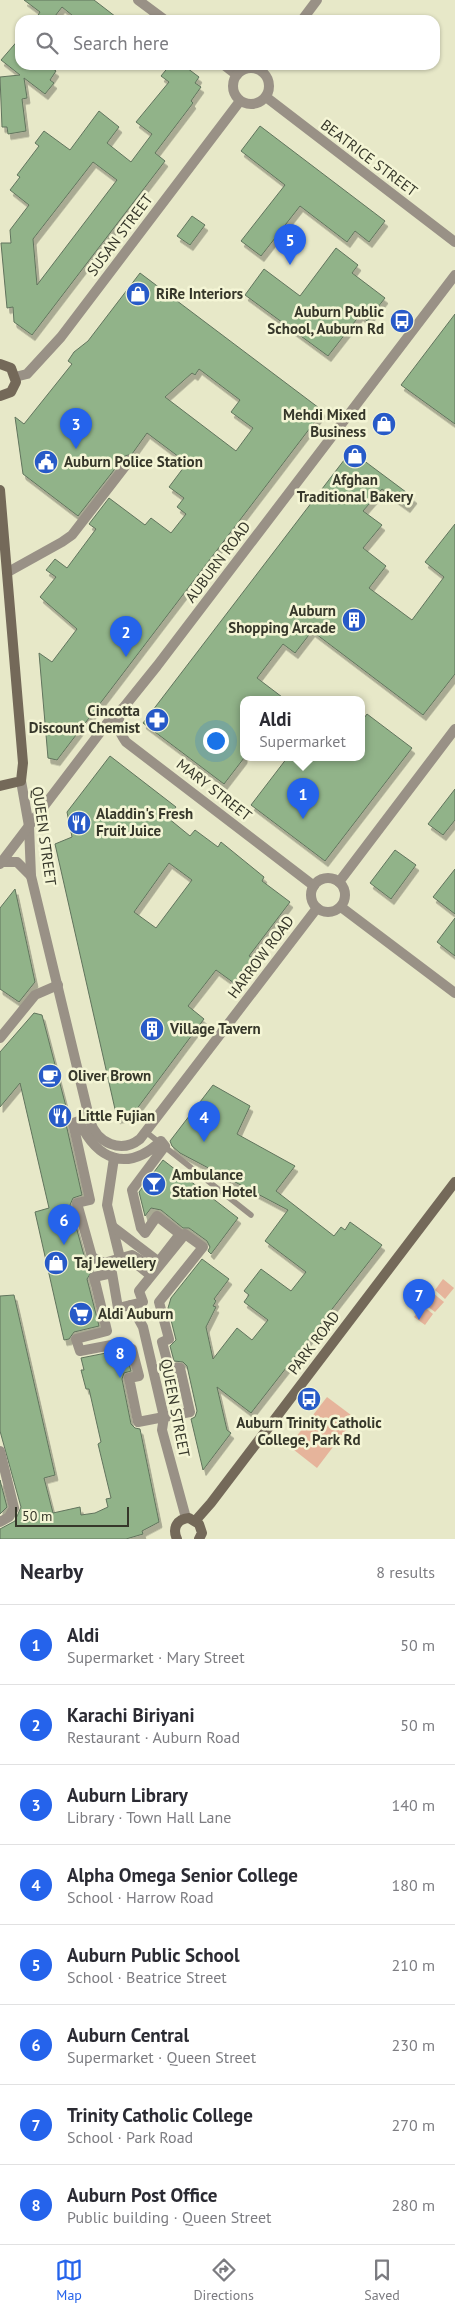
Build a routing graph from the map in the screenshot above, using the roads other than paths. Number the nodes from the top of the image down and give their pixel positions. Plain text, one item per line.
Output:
1 (138, 0) edge
2 (317, 0) edge
3 (158, 15) edge
4 (306, 15) edge
5 (230, 70) edge
6 (244, 70) edge
7 (266, 70) edge
8 (237, 75) junction
9 (266, 97) junction
10 (240, 101) junction
11 (455, 242) edge
12 (455, 275) edge
13 (0, 364) edge
14 (15, 377) junction
15 (0, 396) edge
16 (130, 460) dead end
17 (0, 490) edge
18 (8, 572) junction
19 (124, 707) junction
20 (455, 729) edge
21 (20, 781) junction
22 (0, 786) edge
23 (28, 826) junction
24 (0, 863) edge
25 (31, 876) junction
26 (339, 882) junction
27 (314, 886) junction
28 (341, 907) junction
29 (317, 908) junction
30 (58, 985) junction
31 (455, 993) edge
32 (0, 1038) edge
33 (90, 1121) joint
34 (146, 1132) junction
35 (162, 1144) junction
36 (114, 1158) junction
37 (455, 1182) edge
38 (251, 1215) dead end
39 (113, 1227) junction
40 (120, 1258) junction
41 (159, 1262) junction
42 (131, 1305) junction
43 (164, 1417) junction
44 (0, 1451) edge
45 (191, 1519) junction
46 (0, 1522) edge
47 (177, 1539) edge
48 (199, 1539) edge

1 - 3 street
2 - 4 street
5 - 8 street
6 - 8 street
7 - 9 street
8 - 10 street
9 - 10 street
9 - 11 street, BEATRICE STREET
10 - 14 street, SUSAN STREET
12 - 19 street, AUBURN ROAD
13 - 14 street
14 - 15 street
16 - 18 street
17 - 18 street, QUEEN STREET
18 - 21 street, QUEEN STREET
19 - 23 street, AUBURN ROAD
19 - 27 street, MARY STREET
20 - 26 street
21 - 22 street
21 - 23 street, QUEEN STREET
23 - 24 street, AUBURN ROAD
23 - 25 street, QUEEN STREET
24 - 25 street
25 - 30 street, QUEEN STREET
26 - 27 street
26 - 28 street
27 - 29 street
28 - 29 street
28 - 31 street
29 - 34 street, HARROW ROAD
30 - 32 street
30 - 33 street, QUEEN STREET
33 - 34 street, HARROW ROAD
34 - 35 lane
35 - 36 street
35 - 38 lane
35 - 41 street
36 - 39 street
36 - 40 street
37 - 45 street, PARK ROAD
39 - 40 street
39 - 41 street
40 - 41 street
42 - 43 street, QUEEN STREET
42 - 43 street
42 - 43 street
43 - 45 street, QUEEN STREET
44 - 46 street
45 - 47 street, PARK ROAD
45 - 48 street

